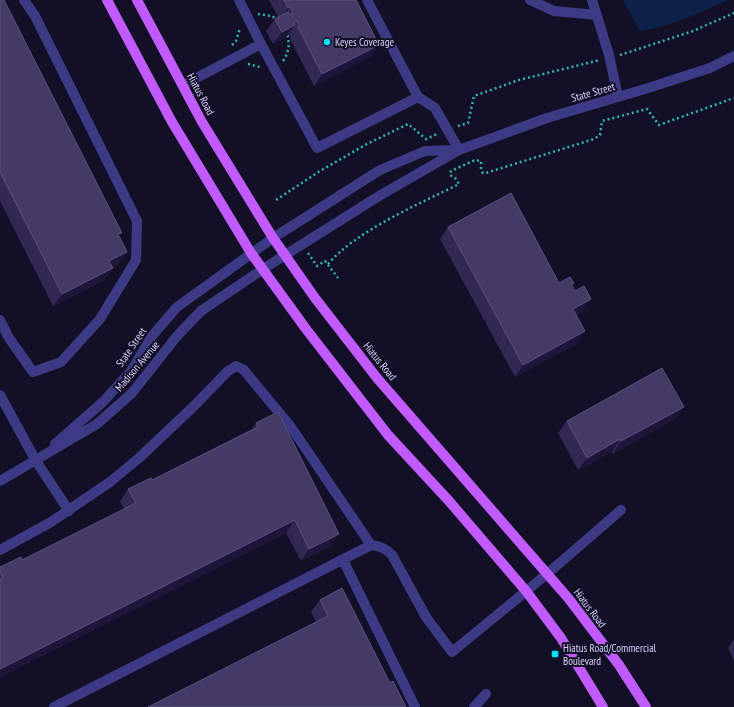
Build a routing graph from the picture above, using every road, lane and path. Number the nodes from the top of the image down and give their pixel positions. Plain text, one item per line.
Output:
1 (24, 0) edge
2 (107, 0) edge
3 (137, 0) edge
4 (239, 0) edge
5 (367, 0) edge
6 (530, 0) edge
7 (592, 0) edge
8 (734, 13) edge
9 (597, 15) junction
10 (261, 44) junction
11 (734, 56) edge
12 (610, 58) junction
13 (182, 85) junction
14 (418, 97) junction
15 (618, 97) junction
16 (734, 98) edge
17 (446, 129) junction
18 (459, 150) junction
19 (276, 200) dead end
20 (273, 238) junction
21 (302, 244) junction
22 (251, 254) junction
23 (285, 255) junction
24 (328, 264) junction
25 (263, 269) junction
26 (338, 278) dead end
27 (0, 320) edge
28 (0, 395) edge
29 (36, 461) junction
30 (0, 481) edge
31 (621, 510) dead end
32 (69, 511) junction
33 (371, 545) junction
34 (0, 550) edge
35 (343, 560) junction
36 (547, 574) junction
37 (526, 591) junction
38 (486, 694) dead end
39 (54, 707) edge
40 (415, 707) edge
41 (474, 707) edge
42 (603, 707) edge
43 (646, 707) edge

1 - 27 street
2 - 22 main road
3 - 13 main road, Hiatus Road
4 - 10 street
5 - 14 street
6 - 9 street
7 - 9 street
8 - 12 path
9 - 12 street
10 - 13 street
10 - 14 street
11 - 15 street, State Street
12 - 15 street
12 - 17 path
13 - 20 main road, Hiatus Road
14 - 17 street
15 - 18 street, State Street
16 - 24 path
17 - 18 street
17 - 19 path
18 - 20 street, State Street
18 - 21 street, State Street
20 - 22 street, State Street
20 - 23 main road, Hiatus Road
21 - 23 street, State Street
21 - 24 path
22 - 25 main road
22 - 29 street, State Street
23 - 25 street, Madison Avenue
23 - 36 main road, Hiatus Road
24 - 26 path
25 - 29 street, Madison Avenue
25 - 37 main road
28 - 29 street
29 - 30 street, Madison Avenue
29 - 32 street
31 - 36 street
32 - 33 street
32 - 34 street
33 - 35 street
33 - 37 street
35 - 39 street
35 - 40 street
36 - 37 street
36 - 43 main road, Hiatus Road
37 - 42 main road
38 - 41 street

